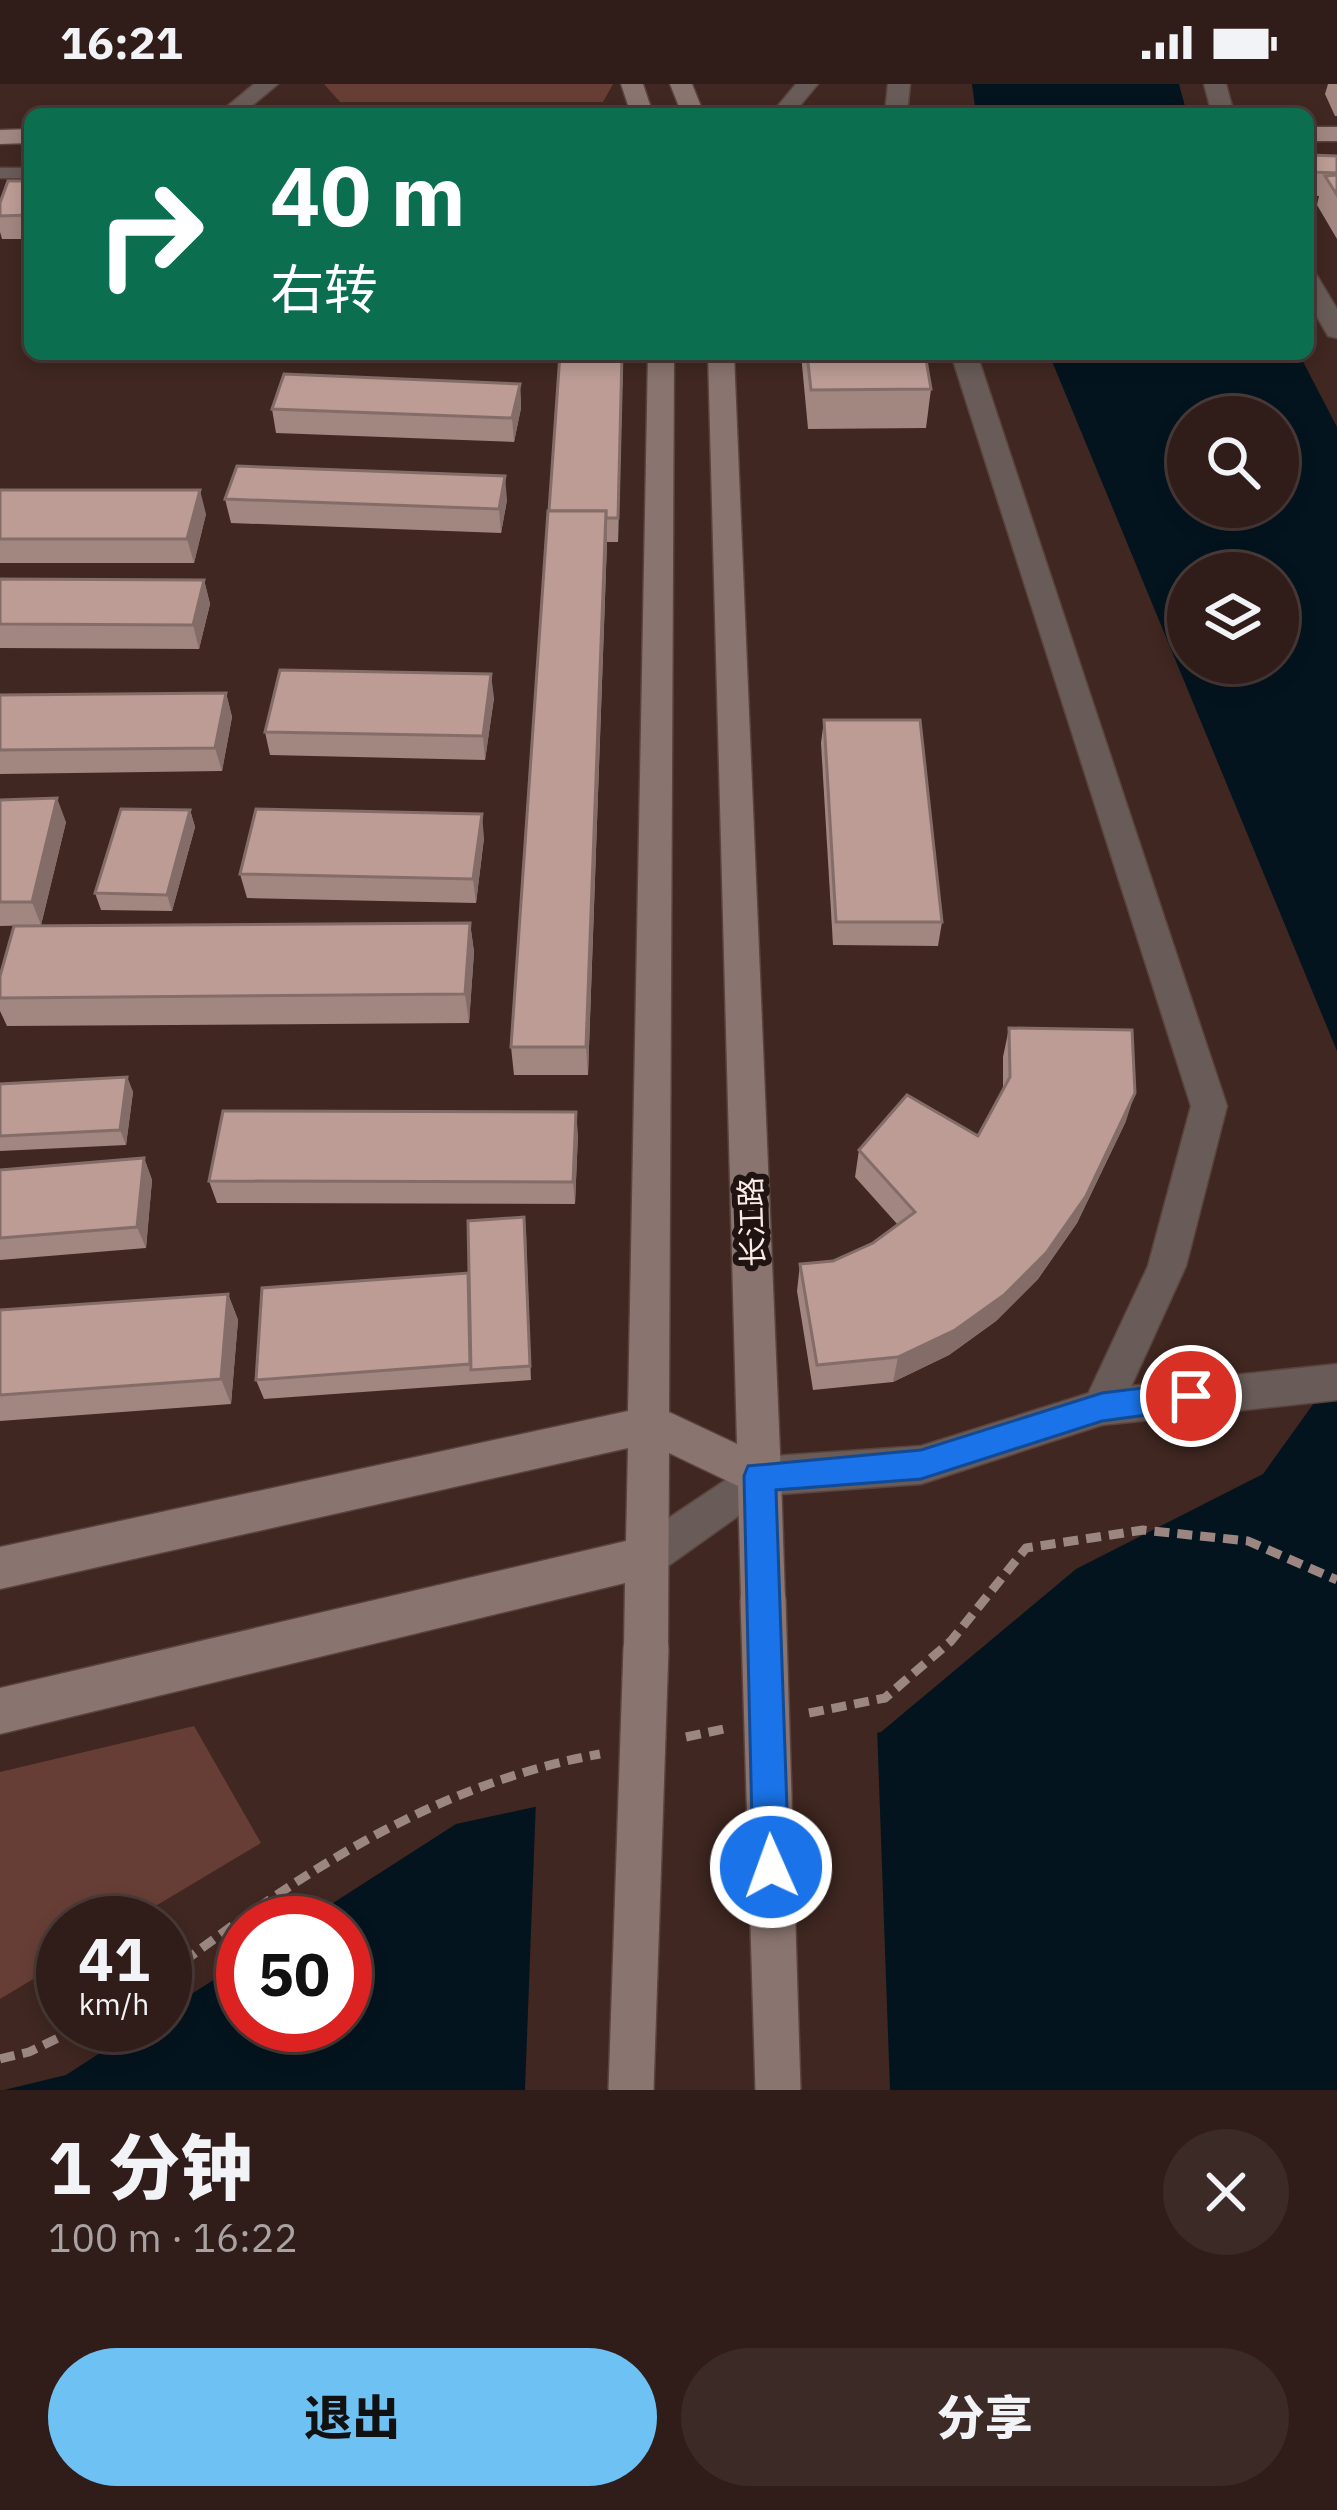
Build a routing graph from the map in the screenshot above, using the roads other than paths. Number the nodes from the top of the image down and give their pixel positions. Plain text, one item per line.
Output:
1 (267, 84) edge
2 (807, 84) edge
3 (237, 108) edge
4 (787, 108) edge
5 (1314, 290) edge
6 (1337, 332) edge
7 (661, 360) edge
8 (721, 360) edge
9 (966, 360) edge
10 (1337, 1382) edge
11 (1102, 1407) junction
12 (652, 1424) junction
13 (760, 1476) junction
14 (646, 1557) junction
15 (0, 1568) edge
16 (0, 1712) edge
17 (631, 2090) edge
18 (778, 2090) edge

1 - 3 street
2 - 4 street
5 - 6 street
7 - 12 main road
8 - 13 main road, 长江路
9 - 11 street
10 - 11 street
11 - 13 street
12 - 13 main road
12 - 14 main road
12 - 15 main road
13 - 14 street
13 - 18 main road, 长江路, bridge
14 - 16 main road
14 - 17 main road, bridge

